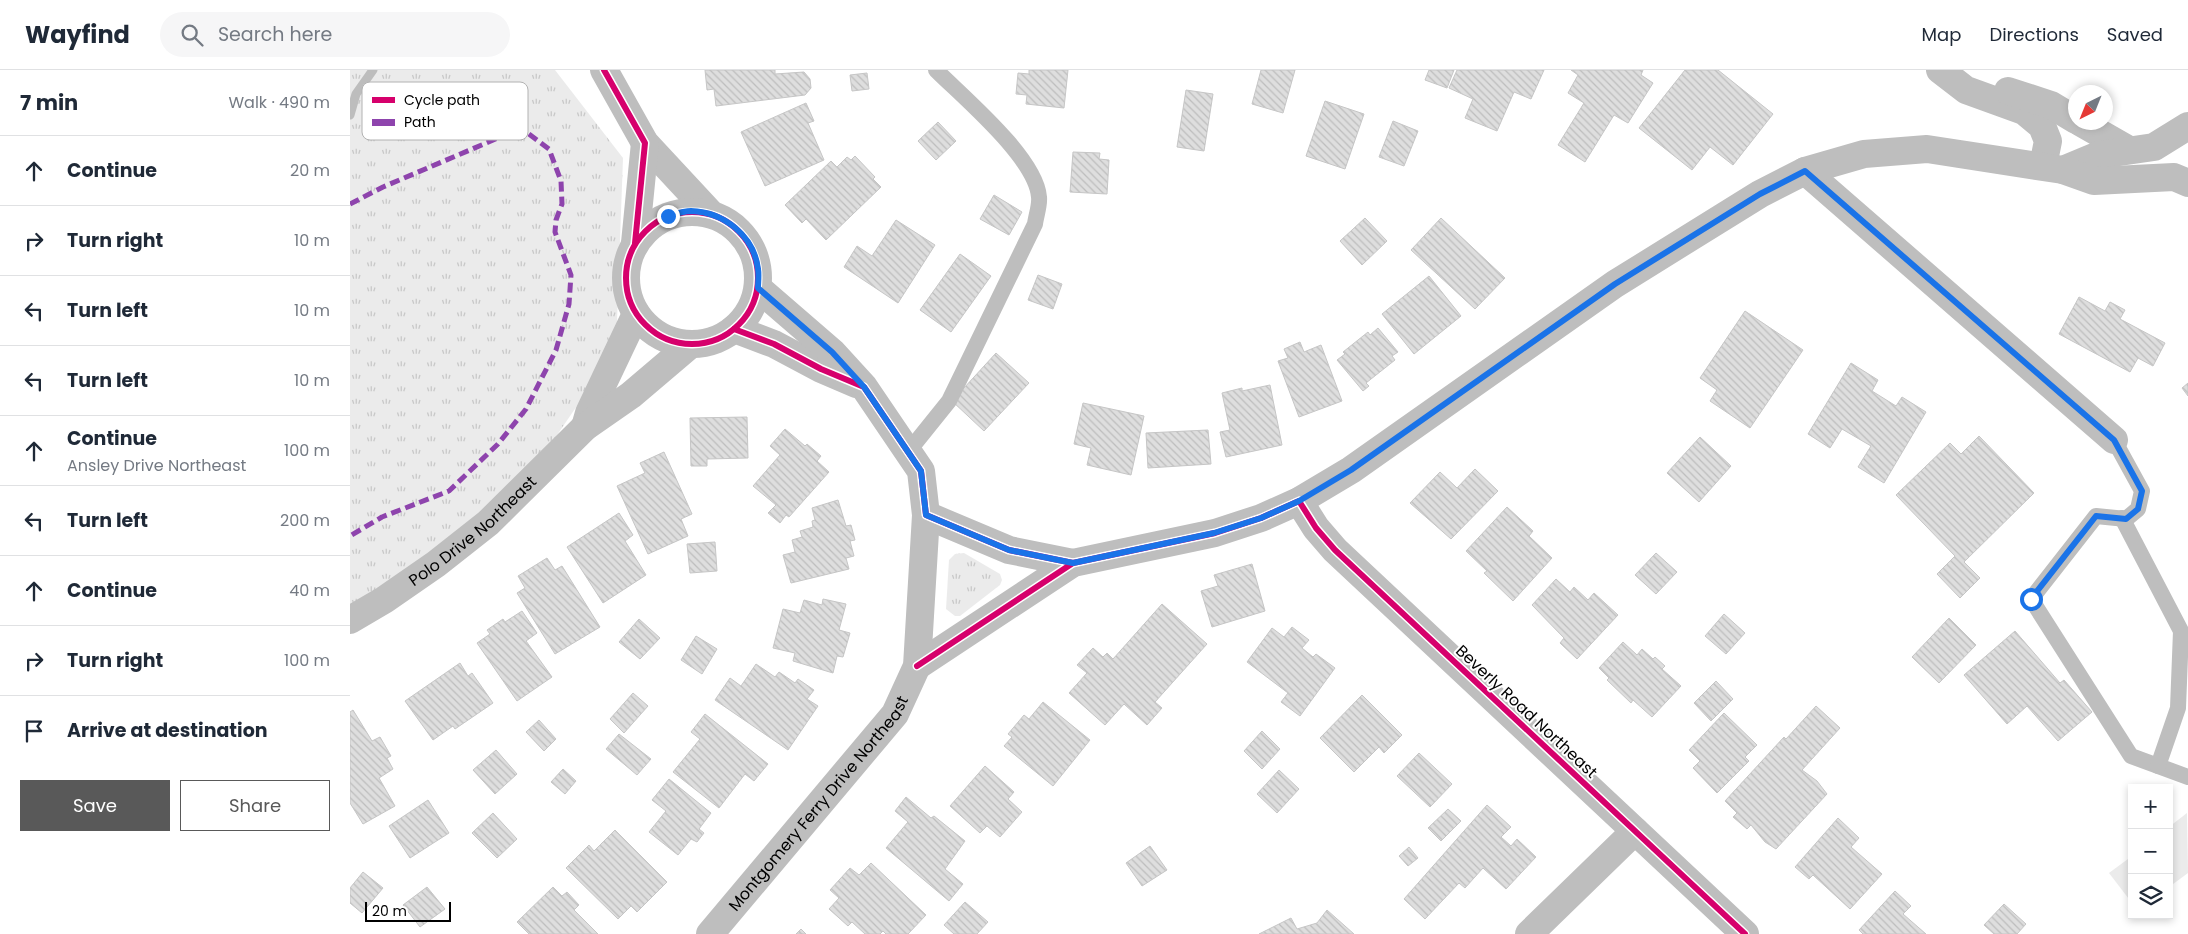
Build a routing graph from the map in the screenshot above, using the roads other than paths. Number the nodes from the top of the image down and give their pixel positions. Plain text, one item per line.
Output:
1 (604, 70) edge
2 (936, 70) edge
3 (1941, 70) edge
4 (2068, 115) edge
5 (2188, 126) edge
6 (2094, 130) edge
7 (645, 143) junction
8 (2129, 150) junction
9 (2053, 168) junction
10 (1805, 171) junction
11 (2188, 183) edge
12 (711, 214) junction
13 (635, 243) junction
14 (758, 288) junction
15 (636, 314) junction
16 (734, 329) junction
17 (691, 344) junction
18 (864, 387) junction
19 (585, 427) junction
20 (2114, 440) joint
21 (908, 452) junction
22 (1299, 501) junction
23 (926, 515) junction
24 (2122, 518) junction
25 (1073, 563) junction
26 (350, 620) edge
27 (917, 666) junction
28 (2158, 766) junction
29 (2188, 777) edge
30 (1634, 831) junction
31 (710, 934) edge
32 (1529, 934) edge
33 (1745, 934) edge

1 - 7 street
2 - 21 lane
3 - 4 street
3 - 9 street
5 - 8 street
6 - 8 street
7 - 12 street
7 - 13 street
8 - 9 street
9 - 10 street
9 - 11 street
10 - 20 street
10 - 22 street
12 - 13 street
12 - 14 street
13 - 15 street
14 - 16 street
14 - 18 street
15 - 17 street
15 - 19 street, Polo Drive Northeast
16 - 17 street
16 - 18 street
17 - 19 street, Polo Drive Northeast
18 - 21 street
19 - 26 street, Polo Drive Northeast
20 - 24 lane
21 - 23 street
22 - 25 street
22 - 30 street, Beverly Road Northeast
23 - 25 street
23 - 27 street, Montgomery Ferry Drive Northeast
24 - 28 lane
24 - 28 lane
25 - 27 street
27 - 31 street, Montgomery Ferry Drive Northeast
28 - 29 lane
30 - 32 street
30 - 33 street, Beverly Road Northeast

